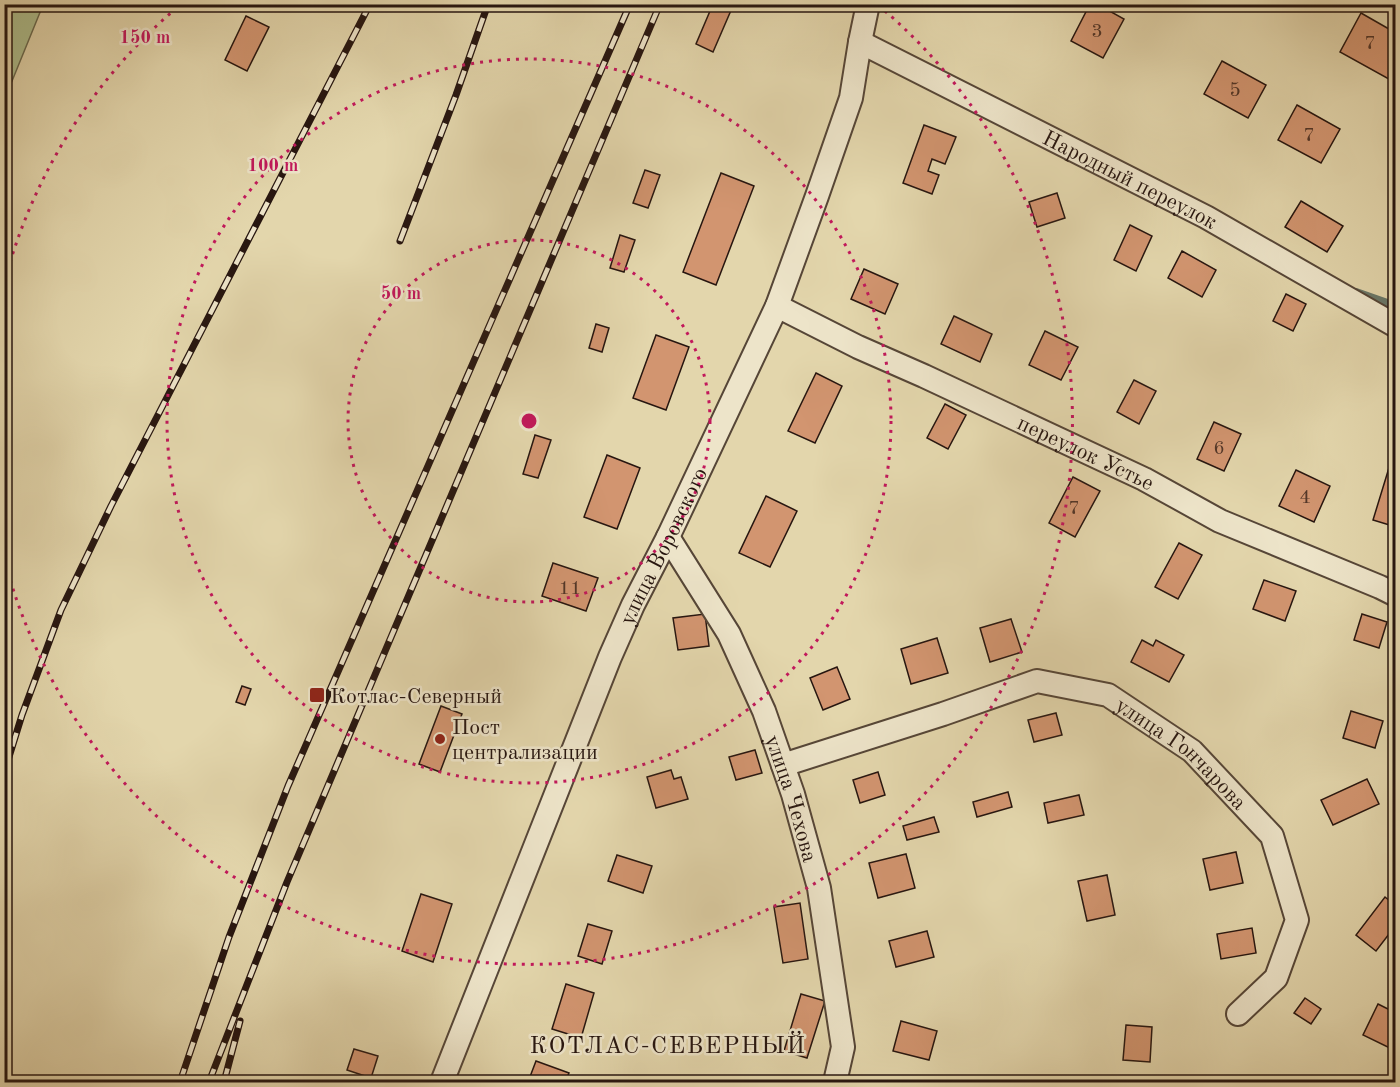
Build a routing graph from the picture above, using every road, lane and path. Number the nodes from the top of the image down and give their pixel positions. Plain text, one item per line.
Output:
1 (868, 4) edge
2 (860, 42) junction
3 (777, 306) junction
4 (1395, 326) edge
5 (668, 537) junction
6 (1395, 595) edge
7 (783, 765) junction
8 (1238, 1014) dead end
9 (442, 1083) edge
10 (835, 1083) edge

1 - 2 street, улица Воровского
2 - 3 street, улица Воровского
2 - 4 street, Народный переулок
3 - 5 street, улица Воровского
3 - 6 street, переулок Устье
5 - 7 street, улица Чехова
5 - 9 street, улица Воровского
7 - 8 street, улица Гончарова
7 - 10 street, улица Чехова

